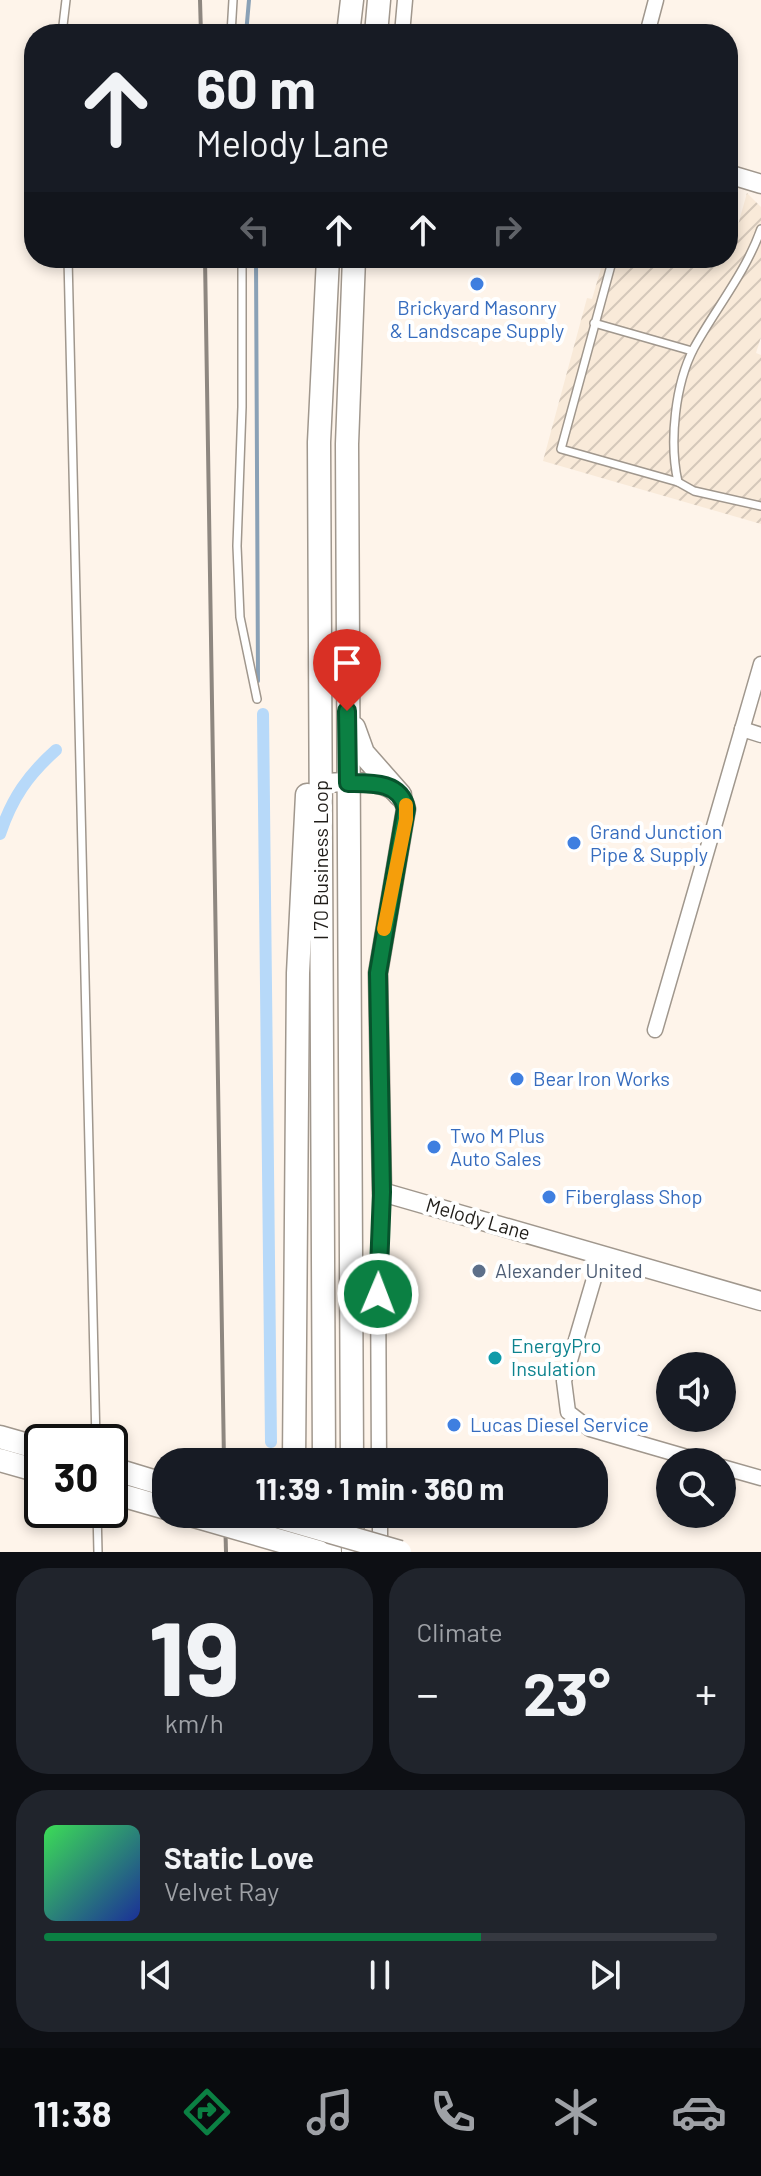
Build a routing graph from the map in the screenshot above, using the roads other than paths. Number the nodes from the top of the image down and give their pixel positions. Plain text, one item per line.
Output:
1 (66, 0) edge
2 (233, 0) edge
3 (352, 0) edge
4 (379, 0) edge
5 (405, 0) edge
6 (656, 0) edge
7 (63, 24) edge
8 (232, 24) edge
9 (349, 24) edge
10 (377, 24) edge
11 (403, 24) edge
12 (650, 24) edge
13 (738, 177) edge
14 (761, 184) edge
15 (761, 229) edge
16 (68, 268) edge
17 (242, 268) edge
18 (328, 268) edge
19 (354, 268) edge
20 (610, 268) edge
21 (594, 323) junction
22 (692, 351) junction
23 (678, 482) junction
24 (761, 506) edge
25 (320, 663) junction
26 (761, 664) edge
27 (347, 687) junction
28 (257, 699) dead end
29 (742, 729) junction
30 (761, 735) edge
31 (321, 783) junction
32 (348, 783) junction
33 (400, 795) junction
34 (655, 1030) dead end
35 (382, 1192) junction
36 (601, 1255) junction
37 (761, 1301) edge
38 (96, 1424) edge
39 (295, 1438) junction
40 (292, 1448) edge
41 (295, 1448) edge
42 (324, 1448) edge
43 (352, 1448) edge
44 (379, 1448) edge
45 (656, 1448) edge
46 (6, 1450) edge
47 (24, 1461) edge
48 (736, 1471) edge
49 (128, 1473) edge
50 (761, 1478) edge
51 (152, 1481) edge
52 (128, 1497) edge
53 (152, 1504) edge
54 (97, 1528) edge
55 (235, 1528) edge
56 (293, 1528) edge
57 (324, 1528) edge
58 (327, 1528) edge
59 (352, 1528) edge
60 (380, 1528) edge
61 (293, 1545) junction
62 (98, 1552) edge
63 (319, 1552) edge
64 (328, 1552) edge
65 (353, 1552) edge
66 (380, 1552) edge
67 (400, 1552) edge

1 - 7 lane
2 - 8 lane
3 - 9 main road
4 - 10 main road
5 - 11 street
6 - 12 street
13 - 14 street
15 - 22 lane
16 - 38 lane
17 - 28 lane
18 - 25 main road, I 70 Business Loop
19 - 27 main road, I 70 Business Loop
20 - 21 lane
21 - 22 lane
21 - 23 lane
22 - 23 lane
23 - 24 lane
25 - 31 main road, I 70 Business Loop
25 - 39 main road
26 - 29 street
27 - 32 main road, I 70 Business Loop
27 - 33 main road
29 - 30 street
29 - 34 street
31 - 32 street
31 - 42 main road, I 70 Business Loop
32 - 33 street
32 - 43 main road, I 70 Business Loop
33 - 35 street
35 - 36 street, Melody Lane
35 - 44 street
36 - 37 street, Melody Lane
36 - 45 street
39 - 40 main road
39 - 41 main road
46 - 47 main road
48 - 50 street
49 - 51 main road
52 - 53 main road
54 - 62 lane
55 - 61 main road, bridge
56 - 61 main road, bridge
57 - 67 main road, bridge
58 - 64 main road
59 - 65 main road
60 - 66 street
61 - 63 main road, bridge

